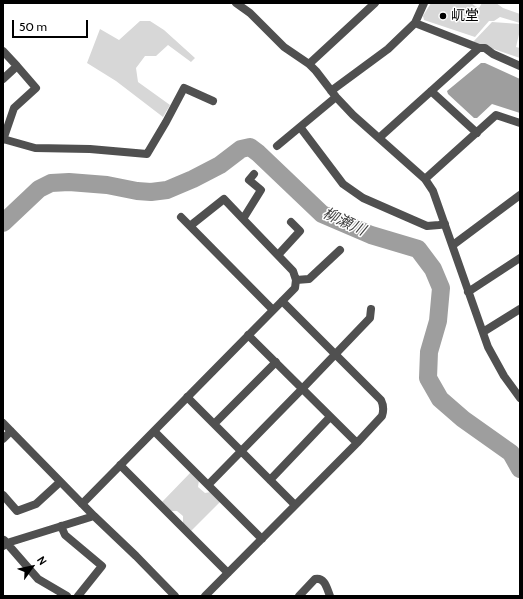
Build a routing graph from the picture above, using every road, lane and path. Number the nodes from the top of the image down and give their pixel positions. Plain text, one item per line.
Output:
1 (374, 3) edge
2 (424, 3) edge
3 (240, 4) edge
4 (415, 23) junction
5 (479, 48) junction
6 (3, 51) edge
7 (308, 64) junction
8 (17, 66) junction
9 (520, 66) edge
10 (3, 79) edge
11 (431, 91) junction
12 (334, 94) junction
13 (213, 101) dead end
14 (520, 123) edge
15 (300, 127) junction
16 (477, 133) junction
17 (379, 138) junction
18 (3, 139) edge
19 (277, 146) dead end
20 (254, 174) dead end
21 (425, 179) junction
22 (520, 195) edge
23 (181, 217) dead end
24 (243, 219) junction
25 (290, 222) dead end
26 (445, 224) junction
27 (190, 226) junction
28 (453, 245) junction
29 (340, 250) dead end
30 (278, 254) junction
31 (520, 258) edge
32 (296, 280) junction
33 (468, 292) junction
34 (282, 301) junction
35 (371, 309) dead end
36 (520, 309) edge
37 (273, 310) junction
38 (483, 332) junction
39 (248, 335) junction
40 (335, 355) junction
41 (276, 362) junction
42 (302, 389) junction
43 (187, 397) junction
44 (520, 398) edge
45 (330, 417) junction
46 (3, 423) edge
47 (214, 424) junction
48 (11, 431) junction
49 (154, 431) junction
50 (3, 439) edge
51 (357, 443) junction
52 (241, 451) junction
53 (120, 465) junction
54 (270, 480) junction
55 (60, 482) junction
56 (208, 484) junction
57 (3, 495) edge
58 (82, 504) junction
59 (295, 505) junction
60 (94, 516) junction
61 (61, 526) junction
62 (262, 539) junction
63 (4, 543) edge
64 (228, 573) junction
65 (67, 596) edge
66 (78, 596) edge
67 (175, 596) edge
68 (205, 596) edge
69 (299, 596) edge
70 (330, 596) edge

1 - 7 street
2 - 4 street
3 - 7 street
4 - 5 street
4 - 12 street
5 - 9 street
5 - 11 street
6 - 8 street
7 - 12 street
8 - 10 street
8 - 18 street
11 - 16 street
11 - 17 street
12 - 15 street
12 - 17 street
13 - 18 street
14 - 16 street
15 - 19 street
15 - 26 street
16 - 21 street
17 - 21 street
20 - 24 street
21 - 26 street
22 - 28 street
23 - 27 street
24 - 27 street
24 - 30 street
25 - 30 street
26 - 28 street
27 - 37 street
28 - 33 street
29 - 32 street
30 - 32 street
31 - 33 street
32 - 34 street
33 - 38 street
34 - 37 street
34 - 40 street
35 - 40 street
36 - 38 street
37 - 39 street
38 - 44 street
39 - 41 street
39 - 43 street
40 - 42 street
40 - 51 street
41 - 42 street
41 - 47 street
42 - 45 street
42 - 52 street
43 - 47 street
43 - 49 street
45 - 51 street
45 - 54 street
46 - 48 street
47 - 52 street
48 - 50 street
48 - 55 street
49 - 53 street
49 - 56 street
51 - 59 street
52 - 54 street
52 - 56 street
53 - 58 street
53 - 64 street
54 - 59 street
55 - 57 street
55 - 58 street
56 - 62 street
58 - 60 street
59 - 62 street
60 - 61 street
60 - 67 street
61 - 63 street
61 - 66 street
62 - 64 street
63 - 65 street
64 - 68 street
69 - 70 street

